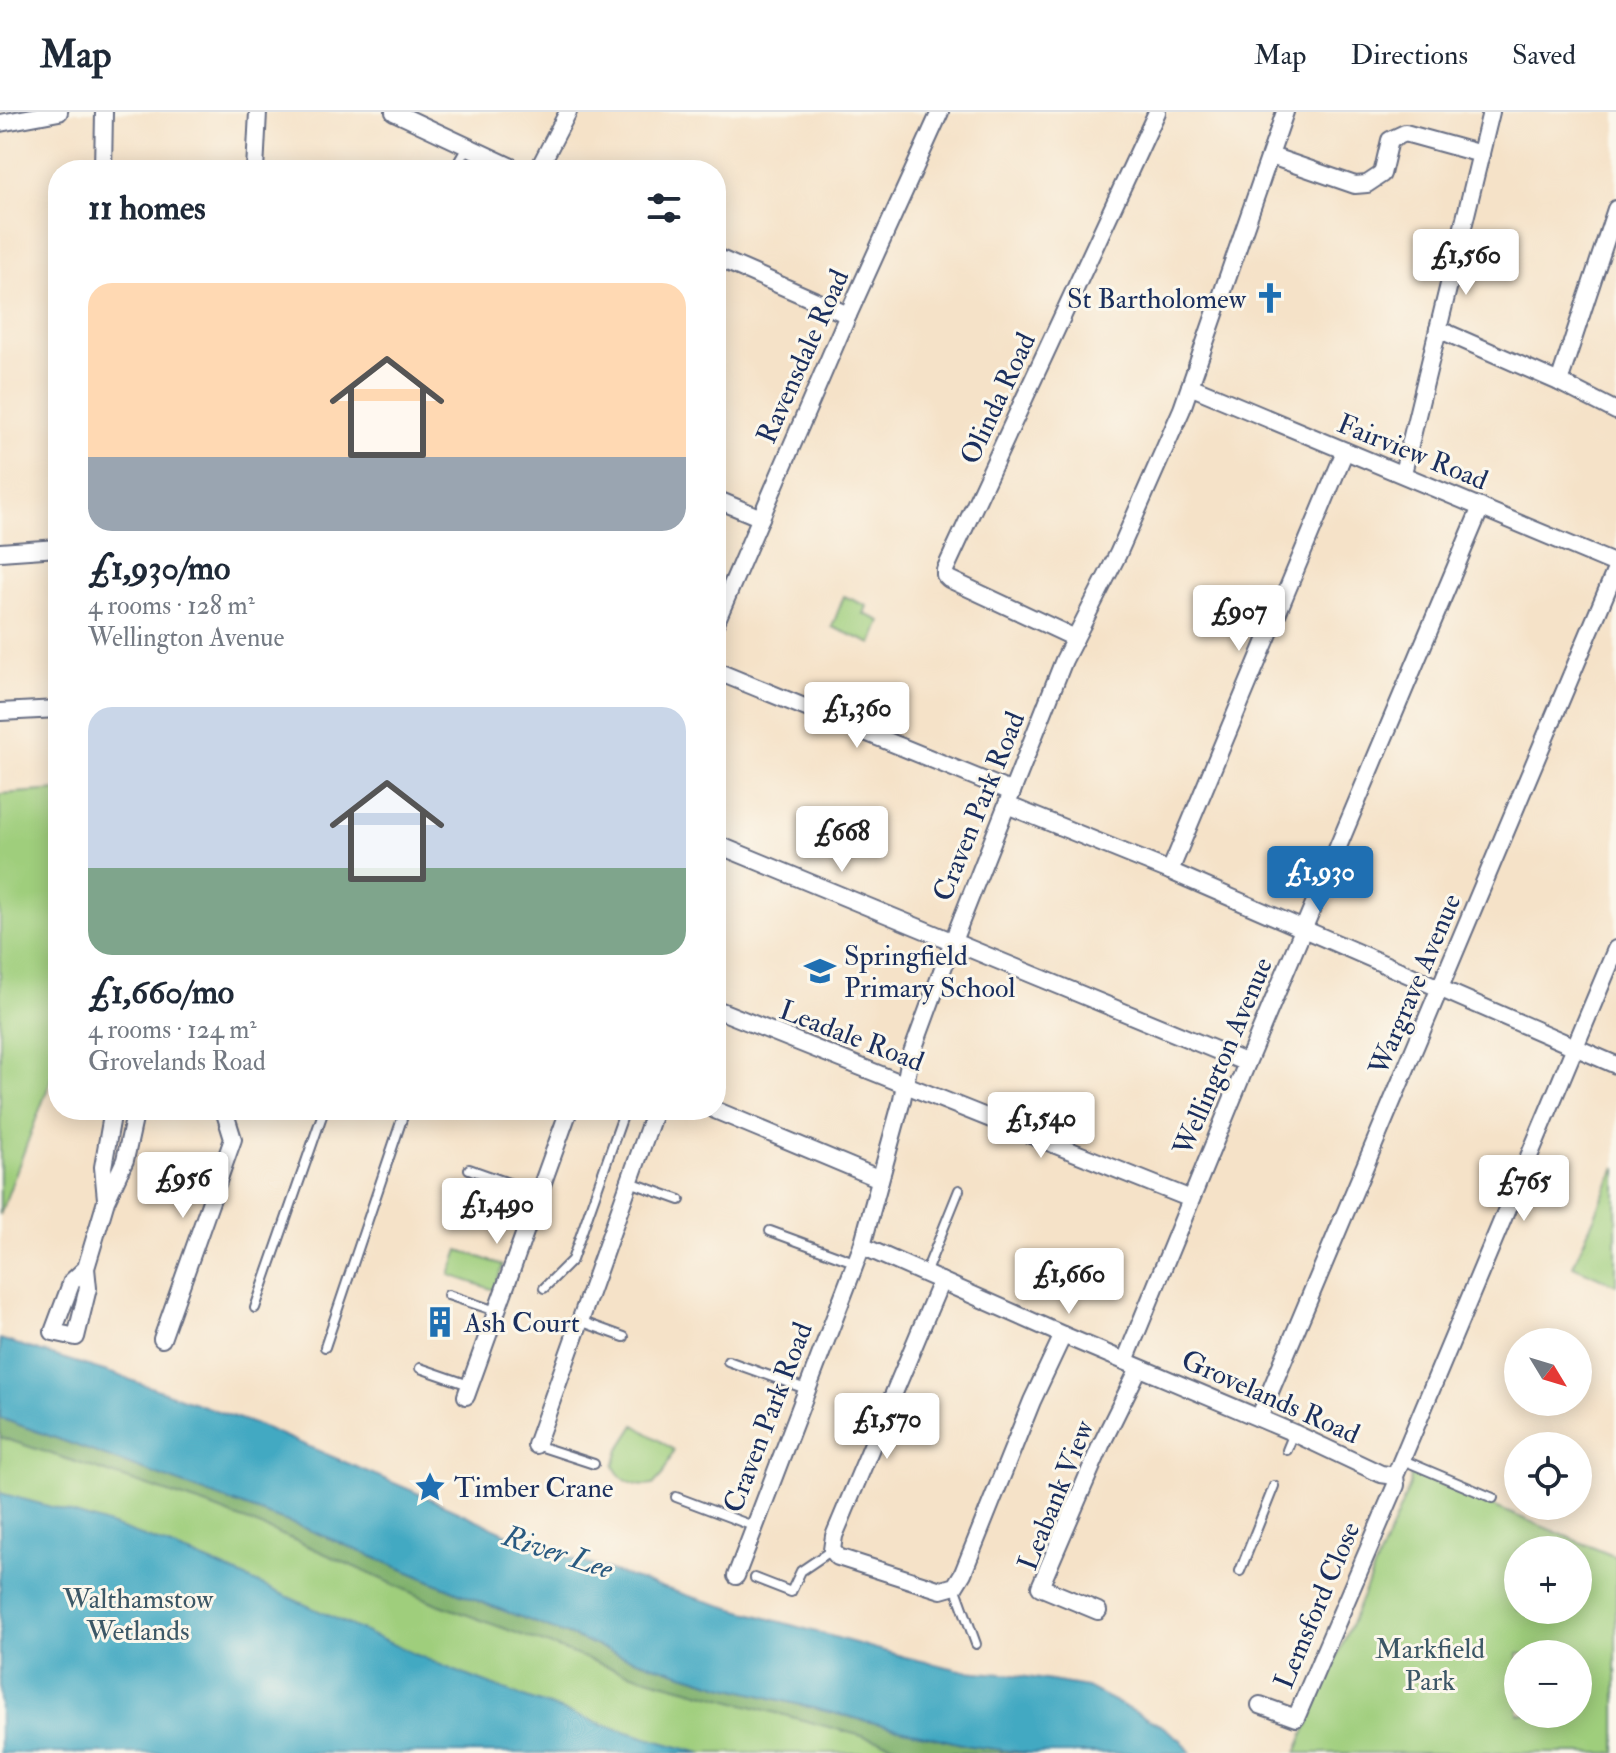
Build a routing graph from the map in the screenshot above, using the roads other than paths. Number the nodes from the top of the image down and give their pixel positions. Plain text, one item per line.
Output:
1 (59, 112) edge
2 (104, 112) edge
3 (258, 112) edge
4 (394, 112) edge
5 (568, 112) edge
6 (940, 112) edge
7 (1157, 112) edge
8 (1285, 112) edge
9 (1491, 112) edge
10 (0, 123) edge
11 (467, 146) junction
12 (1481, 154) junction
13 (1271, 156) junction
14 (103, 160) edge
15 (256, 160) edge
16 (459, 160) edge
17 (497, 160) edge
18 (543, 160) edge
19 (1616, 209) edge
20 (726, 261) edge
21 (848, 315) junction
22 (1438, 329) junction
23 (1559, 382) junction
24 (1190, 386) junction
25 (1616, 411) edge
26 (1345, 451) junction
27 (1403, 473) junction
28 (726, 503) edge
29 (1481, 507) junction
30 (761, 518) junction
31 (48, 549) edge
32 (0, 552) edge
33 (1616, 566) edge
34 (726, 599) edge
35 (1075, 638) junction
36 (726, 675) edge
37 (48, 710) edge
38 (0, 712) edge
39 (1010, 798) junction
40 (726, 848) edge
41 (1170, 871) junction
42 (1304, 929) junction
43 (953, 941) junction
44 (1616, 949) edge
45 (1440, 989) junction
46 (726, 1013) edge
47 (1575, 1047) junction
48 (1247, 1063) junction
49 (1616, 1065) edge
50 (904, 1083) junction
51 (726, 1115) edge
52 (111, 1120) edge
53 (134, 1120) edge
54 (227, 1120) edge
55 (321, 1120) edge
56 (402, 1120) edge
57 (565, 1120) edge
58 (621, 1120) edge
59 (651, 1120) edge
60 (469, 1169) dead end
61 (880, 1179) junction
62 (629, 1182) junction
63 (959, 1190) dead end
64 (537, 1193) junction
65 (1191, 1199) junction
66 (680, 1200) dead end
67 (106, 1201) junction
68 (770, 1231) dead end
69 (862, 1246) junction
70 (854, 1262) junction
71 (86, 1268) dead end
72 (925, 1274) junction
73 (941, 1281) junction
74 (544, 1288) dead end
75 (448, 1295) dead end
76 (255, 1308) dead end
77 (496, 1311) junction
78 (580, 1321) junction
79 (1063, 1335) junction
80 (624, 1337) dead end
81 (162, 1339) dead end
82 (325, 1347) dead end
83 (728, 1361) dead end
84 (1132, 1364) junction
85 (420, 1368) dead end
86 (806, 1389) junction
87 (468, 1390) joint
88 (1259, 1418) junction
89 (1294, 1433) junction
90 (536, 1445) joint
91 (1287, 1450) dead end
92 (1403, 1460) junction
93 (594, 1464) dead end
94 (1395, 1476) junction
95 (1274, 1486) dead end
96 (676, 1497) dead end
97 (1493, 1498) dead end
98 (753, 1526) junction
99 (832, 1550) junction
100 (1240, 1571) dead end
101 (736, 1576) dead end
102 (755, 1578) dead end
103 (959, 1580) junction
104 (1098, 1611) dead end
105 (976, 1644) dead end
106 (1260, 1705) dead end

1 - 10 street
2 - 14 street
3 - 15 street
4 - 11 street
5 - 18 street
6 - 21 street, Ravensdale Road
7 - 35 street, Olinda Road
8 - 13 street, Craven Park Road
9 - 12 street
11 - 16 lane
11 - 17 street
12 - 13 street
12 - 22 street
13 - 24 street, Craven Park Road
19 - 23 street
20 - 21 street
21 - 30 street, Ravensdale Road
22 - 23 street
22 - 27 street
23 - 25 street
24 - 26 street, Fairview Road
24 - 35 street, Craven Park Road
26 - 27 street, Fairview Road
26 - 41 street
27 - 29 street, Fairview Road
28 - 30 street
29 - 33 street, Fairview Road
29 - 42 street, Wellington Avenue
30 - 34 street, Ravensdale Road
31 - 32 street
33 - 45 street, Wargrave Avenue
35 - 39 street, Craven Park Road
36 - 39 street
37 - 38 street
39 - 41 street
39 - 43 street, Craven Park Road
40 - 43 street
41 - 42 street
42 - 45 street
42 - 48 street, Wellington Avenue
43 - 48 street
43 - 50 street, Craven Park Road
44 - 47 street
45 - 47 street
45 - 88 street, Wargrave Avenue
46 - 50 street, Leadale Road
47 - 49 street
47 - 92 street
48 - 65 street, Wellington Avenue
50 - 61 street, Craven Park Road
50 - 65 street, Leadale Road
51 - 61 street
52 - 67 street
53 - 67 street
54 - 81 street
55 - 76 lane
56 - 82 lane
57 - 64 street
58 - 74 lane
59 - 62 street
60 - 64 lane
61 - 69 street, Craven Park Road
62 - 66 lane
62 - 78 street
63 - 72 lane
64 - 77 street
65 - 84 street, Wellington Avenue
67 - 71 street
68 - 70 lane
69 - 70 street, Craven Park Road
69 - 72 street, Grovelands Road
70 - 86 street, Craven Park Road
72 - 73 street, Grovelands Road
73 - 79 street, Grovelands Road
73 - 99 street
75 - 77 lane
77 - 87 street
78 - 80 lane
78 - 90 street
79 - 84 street, Grovelands Road
79 - 103 street
83 - 86 lane
84 - 88 street, Grovelands Road
84 - 104 street, Leabank View
85 - 87 lane
86 - 98 street, Craven Park Road
88 - 89 street, Grovelands Road
89 - 91 lane
89 - 94 street, Grovelands Road
90 - 93 lane
92 - 94 street
92 - 97 lane
94 - 106 street, Lemsford Close
95 - 100 lane
96 - 98 lane
98 - 101 street, Craven Park Road
99 - 102 lane
99 - 103 street
103 - 105 lane

